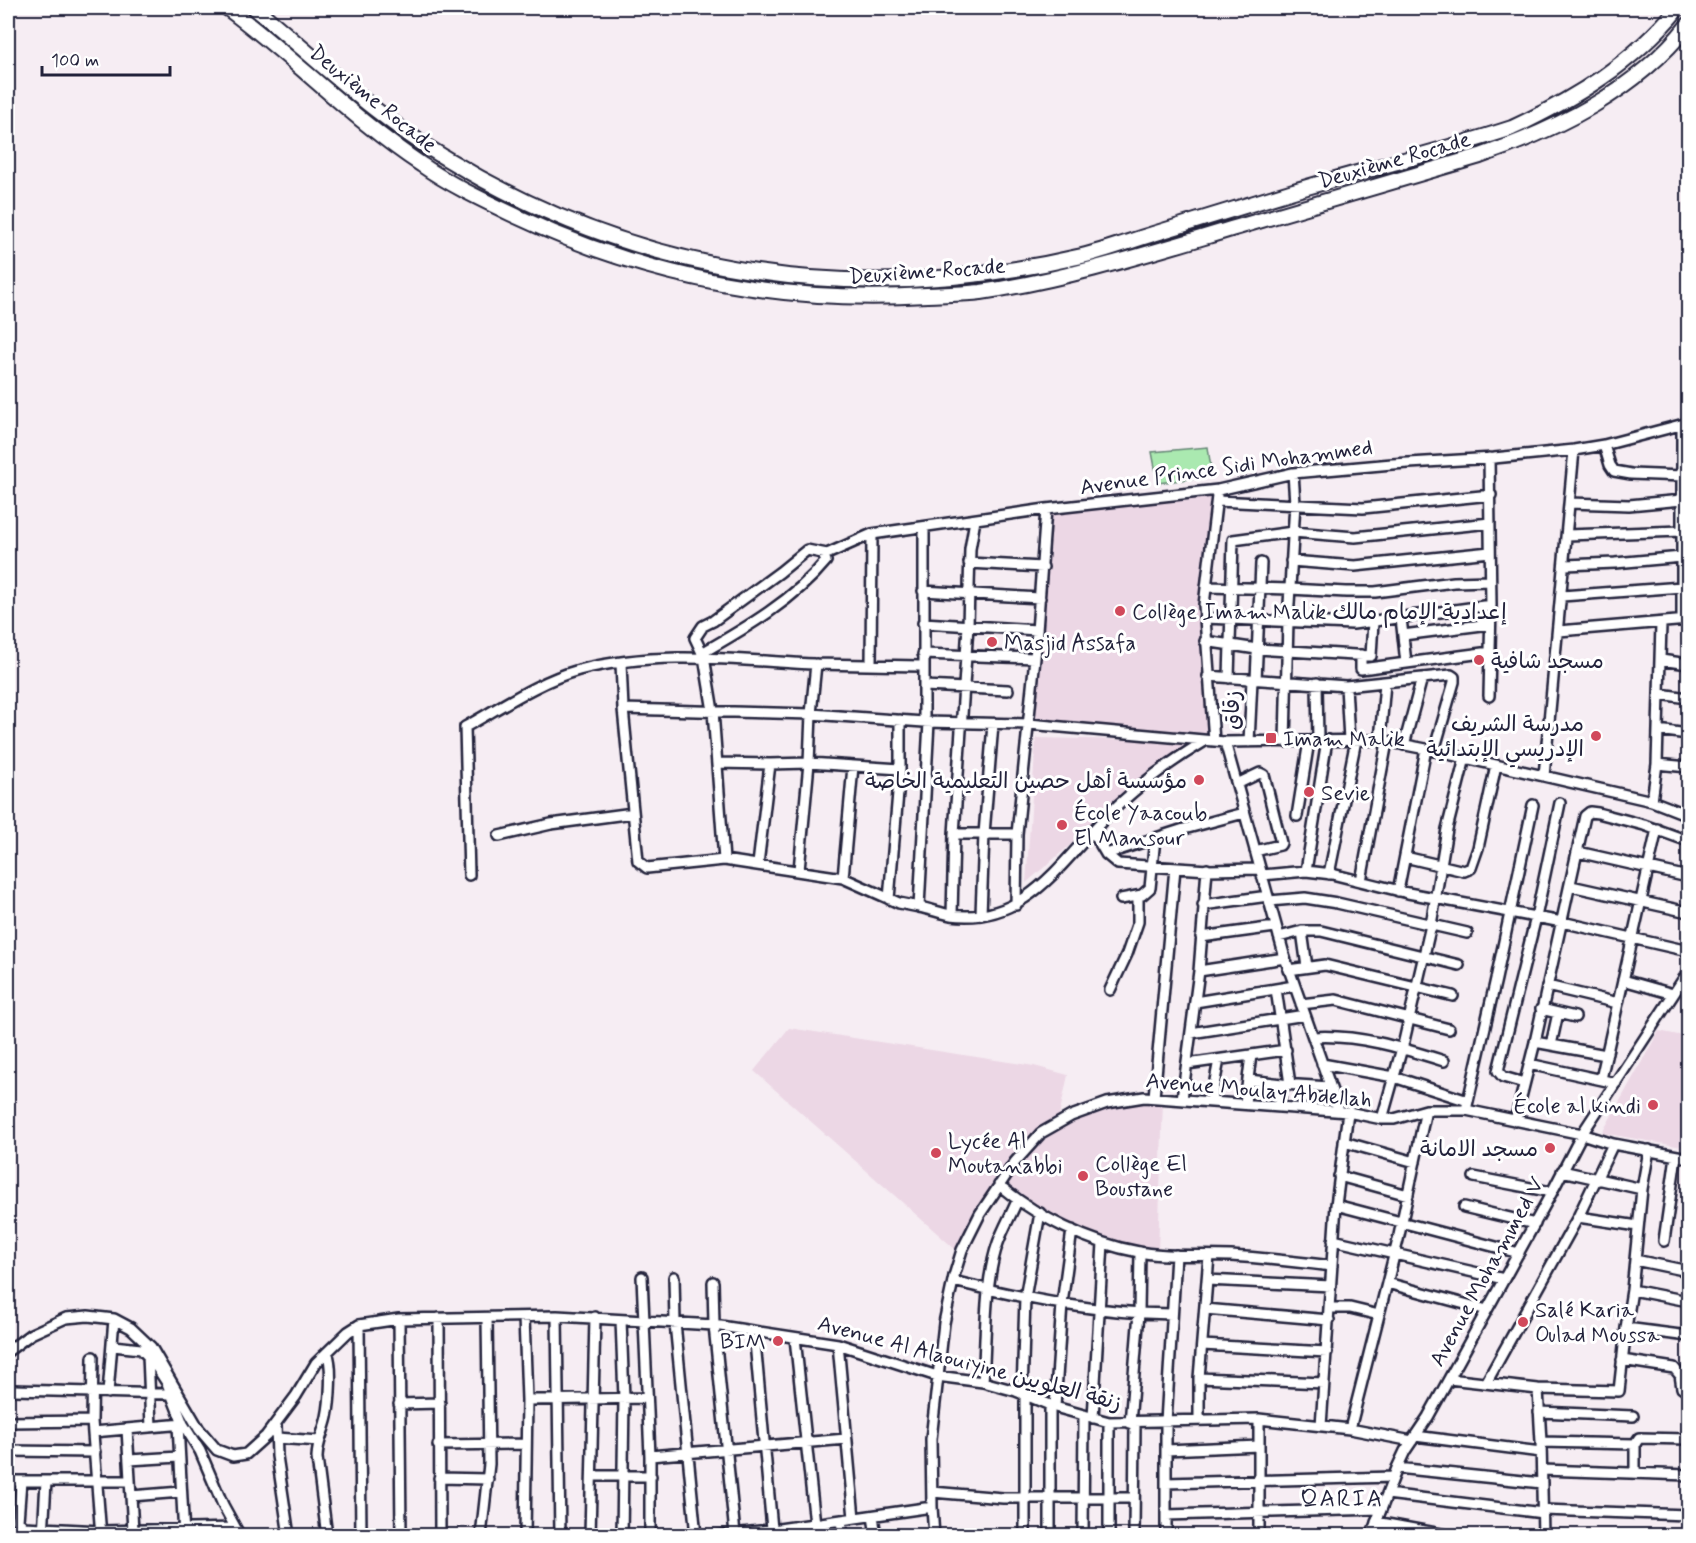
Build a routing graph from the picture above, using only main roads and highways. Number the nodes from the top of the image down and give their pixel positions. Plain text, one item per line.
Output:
1 (227, 8) edge
2 (255, 8) edge
3 (1678, 8) edge
4 (1689, 25) edge

1 - 4 highway, Deuxième Rocade
2 - 3 highway, Deuxième Rocade

